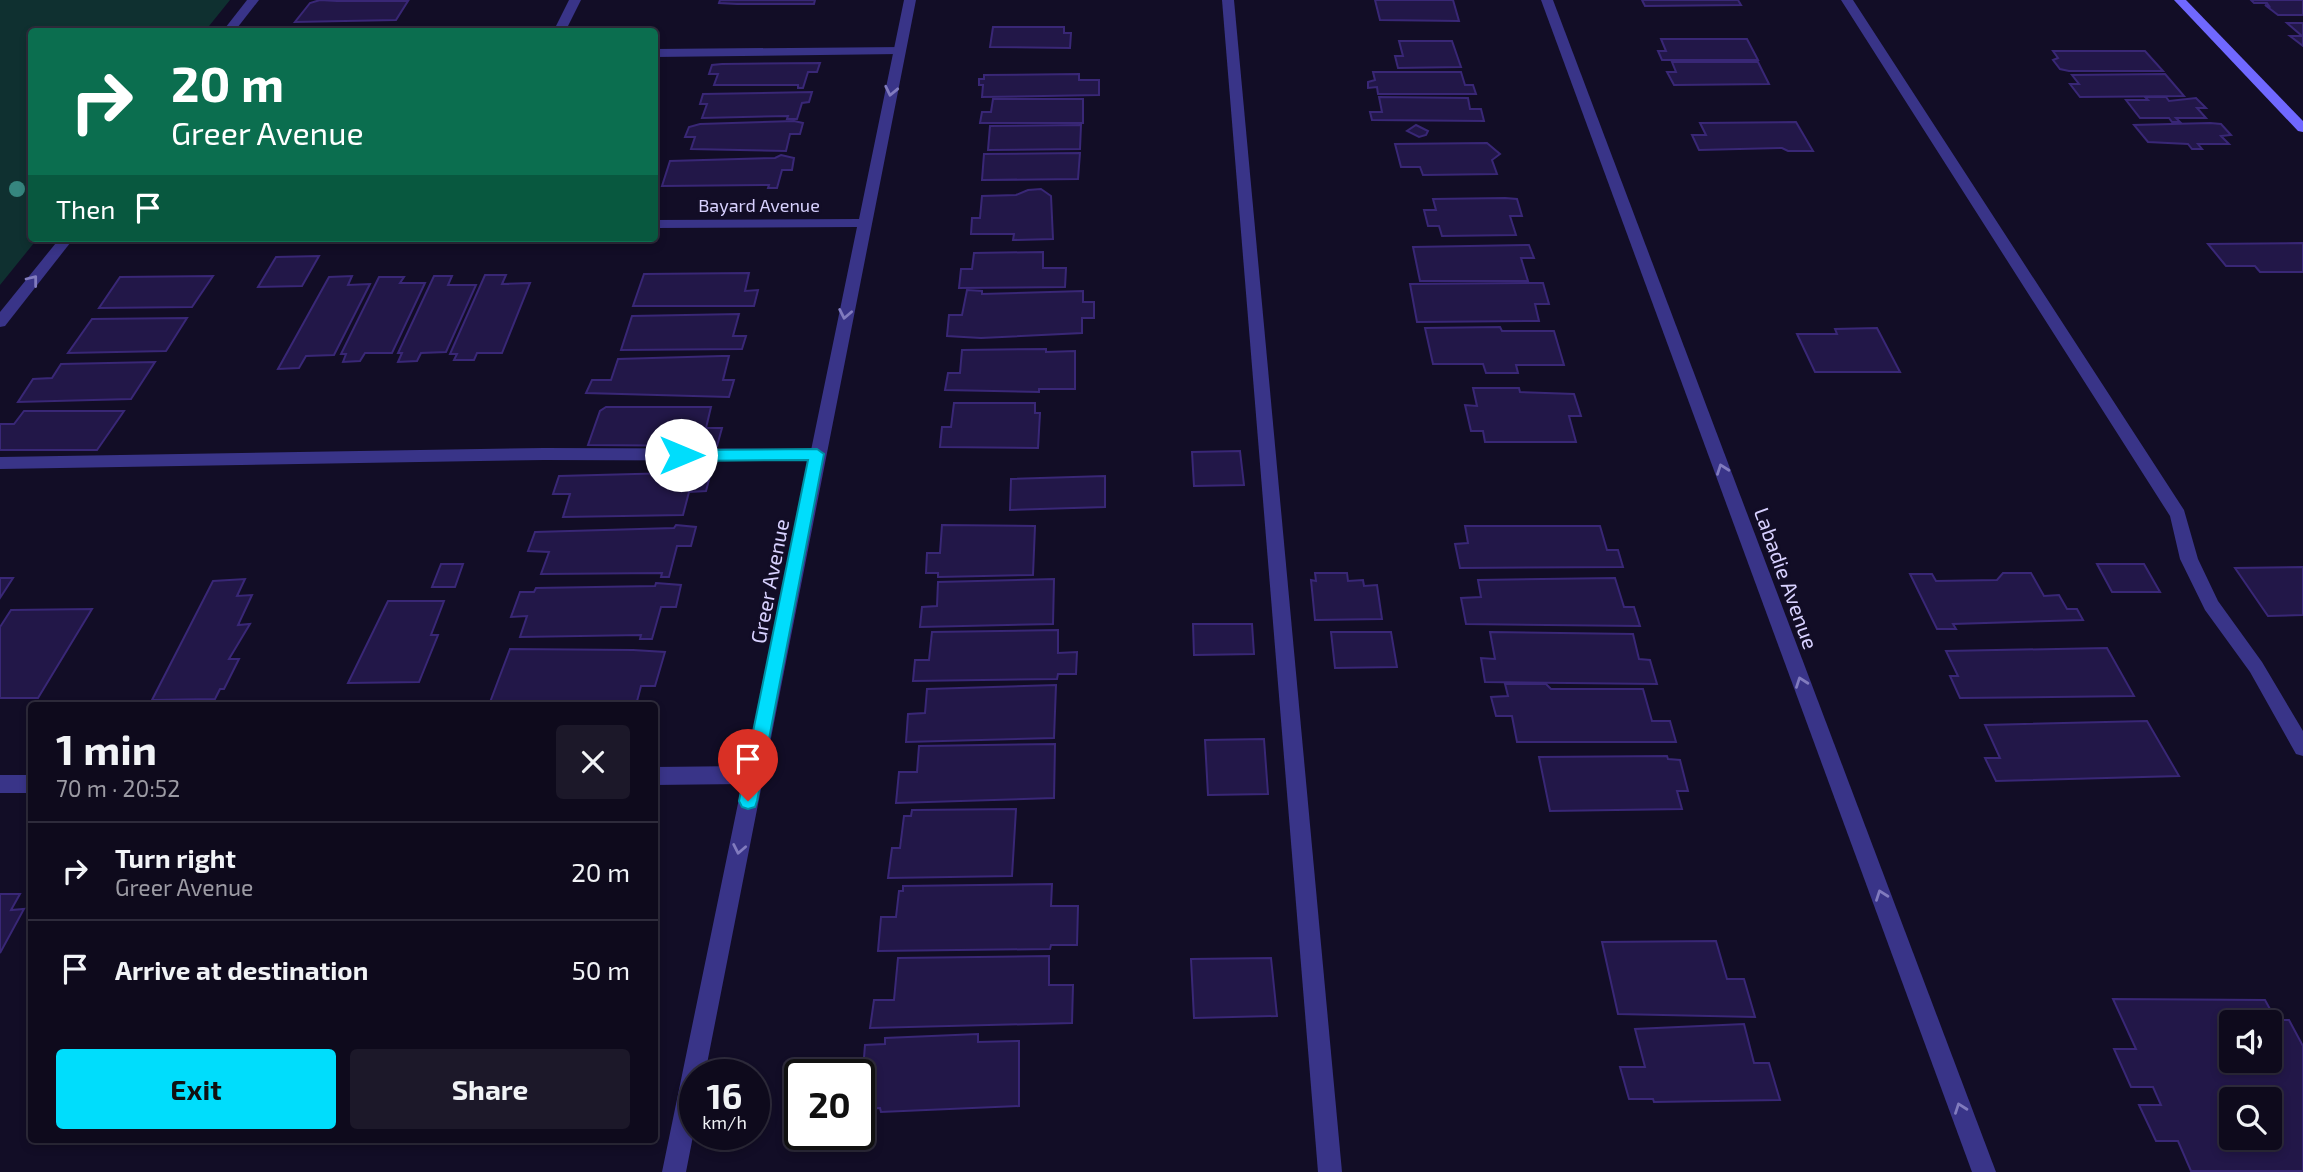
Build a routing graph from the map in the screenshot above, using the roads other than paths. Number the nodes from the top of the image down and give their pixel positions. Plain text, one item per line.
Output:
1 (253, 0) edge
2 (575, 0) edge
3 (910, 0) edge
4 (1228, 0) edge
5 (1547, 0) edge
6 (1847, 0) edge
7 (2180, 0) edge
8 (231, 28) edge
9 (561, 28) edge
10 (900, 50) junction
11 (658, 53) edge
12 (2303, 128) edge
13 (863, 223) junction
14 (658, 225) edge
15 (64, 242) edge
16 (0, 323) edge
17 (817, 454) junction
18 (0, 463) edge
19 (2303, 748) edge
20 (754, 775) junction
21 (658, 776) edge
22 (28, 783) edge
23 (0, 784) edge
24 (674, 1172) edge
25 (1330, 1172) edge
26 (1984, 1172) edge

1 - 8 street
2 - 9 street
3 - 10 street, Greer Avenue
4 - 25 street
26 -> 5 street, Labadie Avenue
6 - 19 street
7 - 12 street
10 - 11 street
10 -> 13 street, Greer Avenue
13 - 14 street, Bayard Avenue
13 -> 17 street, Greer Avenue
16 -> 15 street
17 - 18 street
17 - 20 street, Greer Avenue
20 - 21 street
20 -> 24 street, Greer Avenue
22 - 23 street

